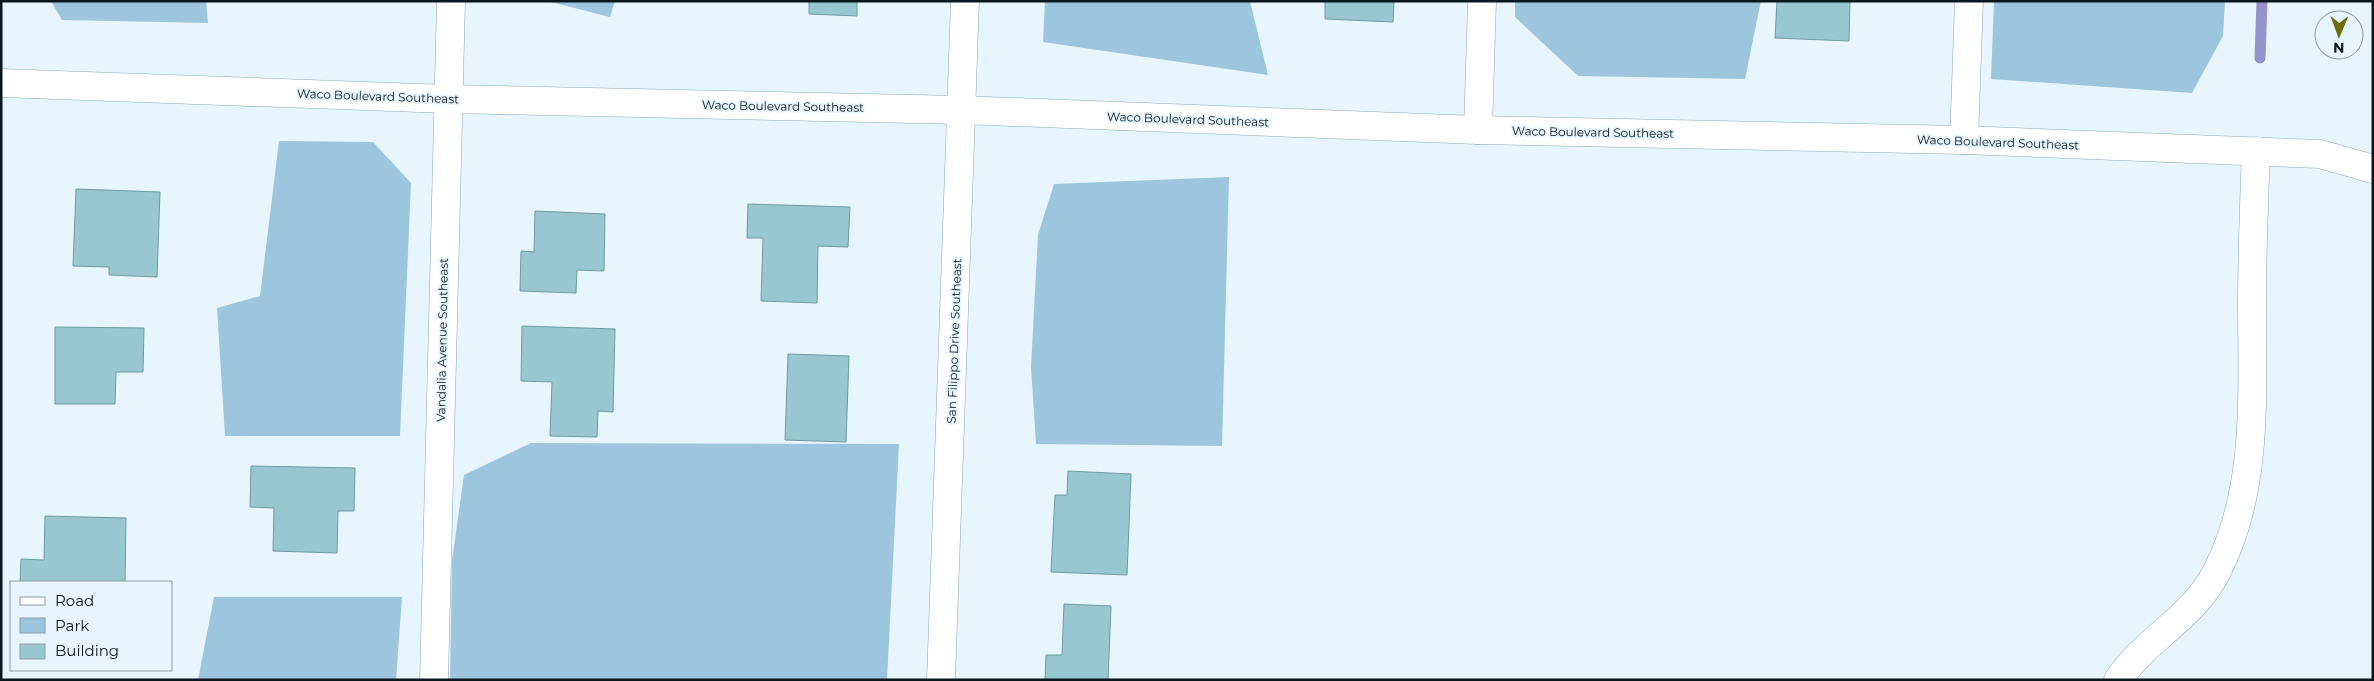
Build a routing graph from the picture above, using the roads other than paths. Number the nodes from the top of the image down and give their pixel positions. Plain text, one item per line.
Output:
1 (451, 1) edge
2 (966, 1) edge
3 (1482, 1) edge
4 (1969, 1) edge
5 (1, 83) edge
6 (448, 99) junction
7 (962, 110) junction
8 (1478, 130) junction
9 (1964, 140) junction
10 (2256, 151) junction
11 (2373, 169) edge
12 (434, 680) edge
13 (942, 680) edge
14 (2118, 680) edge

1 - 6 street, Vandalia Avenue Southeast
2 - 7 street, San Filippo Drive Southeast
3 - 8 street
4 - 9 street
5 - 6 street, Waco Boulevard Southeast
6 - 7 street, Waco Boulevard Southeast
6 - 12 street, Vandalia Avenue Southeast
7 - 8 street, Waco Boulevard Southeast
7 - 13 street, San Filippo Drive Southeast
8 - 9 street, Waco Boulevard Southeast
9 - 10 street, Waco Boulevard Southeast
10 - 11 street, Waco Boulevard Southeast
10 - 14 street

